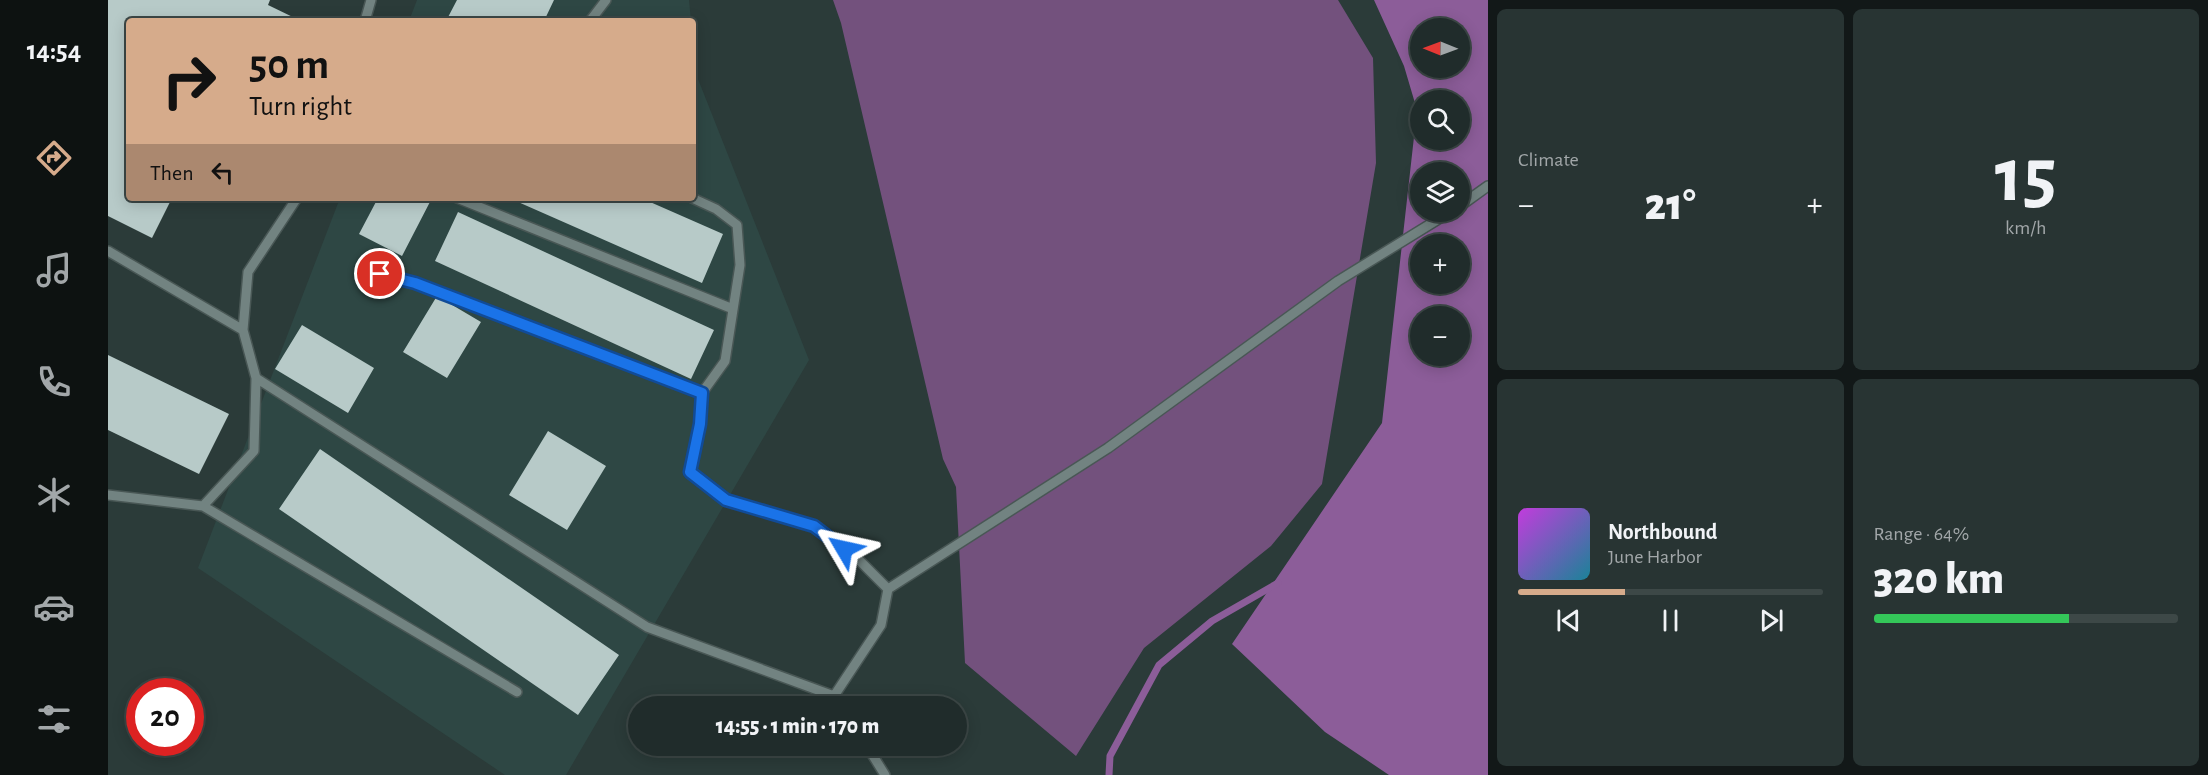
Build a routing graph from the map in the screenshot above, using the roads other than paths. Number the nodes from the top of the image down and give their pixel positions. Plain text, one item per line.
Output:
1 (371, 0) edge
2 (606, 0) edge
3 (366, 18) edge
4 (592, 18) edge
5 (1488, 186) edge
6 (1470, 199) edge
7 (696, 200) edge
8 (295, 201) edge
9 (465, 201) edge
10 (1434, 222) edge
11 (108, 251) edge
12 (380, 274) dead end
13 (733, 309) junction
14 (243, 330) junction
15 (256, 378) junction
16 (702, 393) junction
17 (108, 495) edge
18 (204, 506) junction
19 (888, 589) junction
20 (517, 692) dead end
21 (834, 696) joint
22 (873, 756) edge
23 (885, 775) edge

1 - 3 lane
2 - 4 lane
5 - 6 lane
7 - 13 lane
8 - 14 lane
9 - 13 lane
10 - 19 lane
11 - 14 lane
12 - 16 lane
13 - 16 lane
14 - 15 lane
15 - 18 lane
15 - 21 lane
16 - 19 lane
17 - 18 lane
18 - 20 lane
19 - 21 lane
22 - 23 lane

